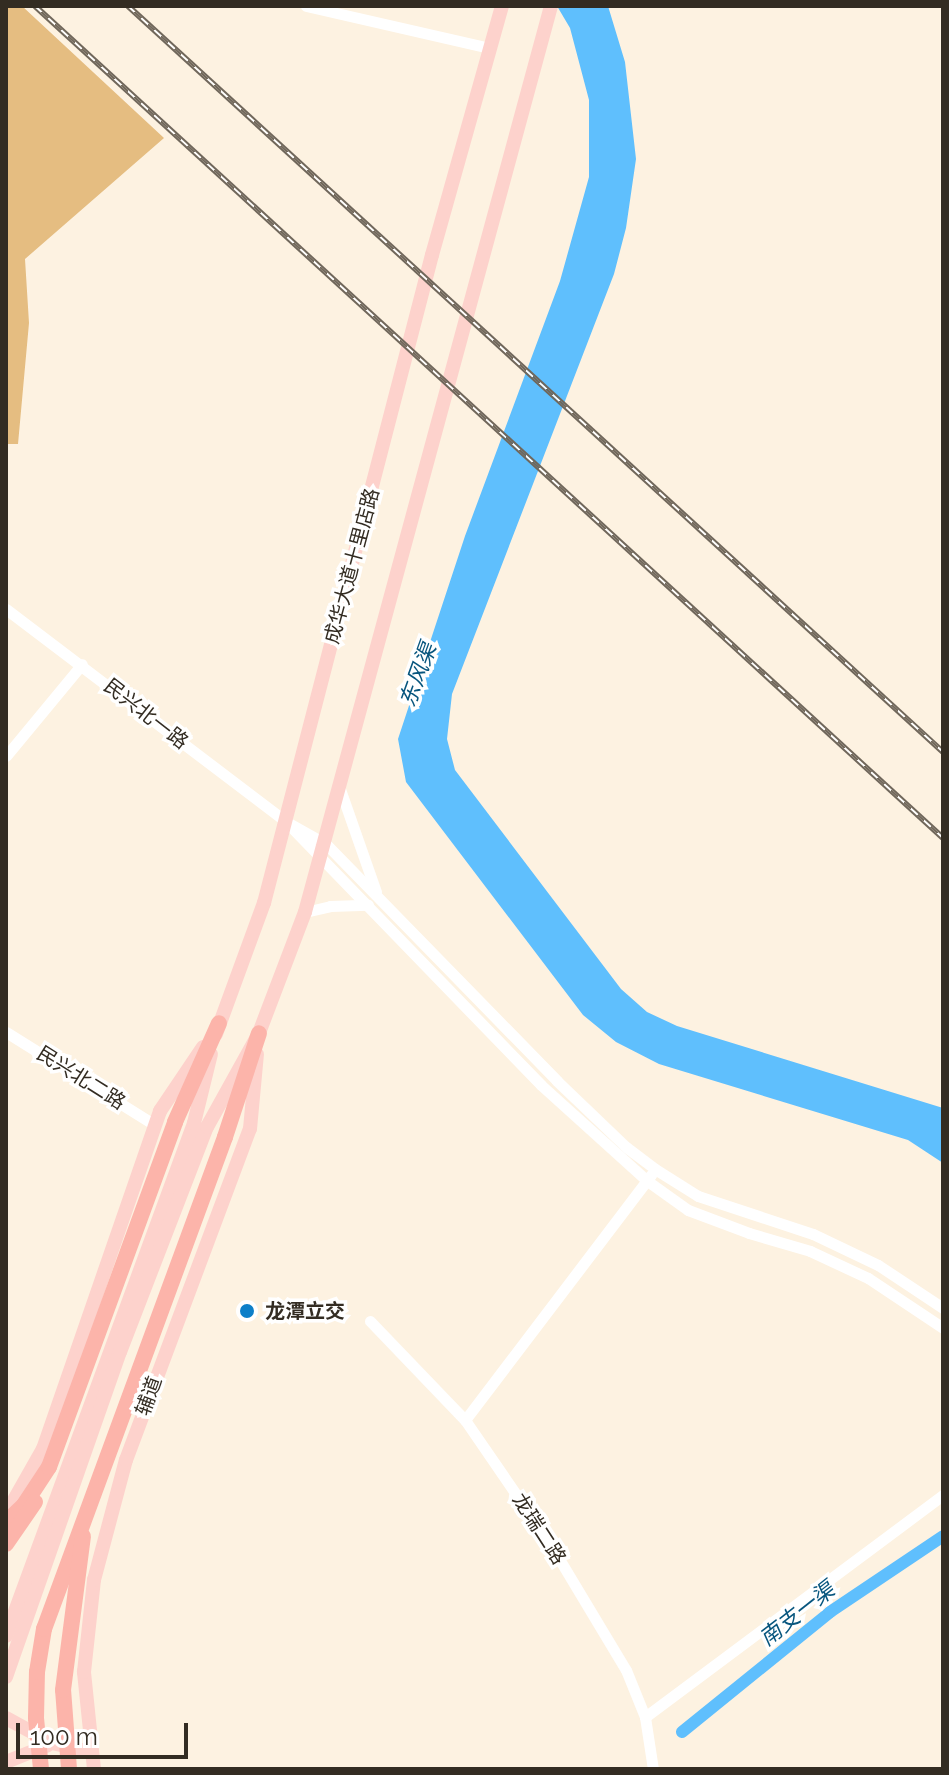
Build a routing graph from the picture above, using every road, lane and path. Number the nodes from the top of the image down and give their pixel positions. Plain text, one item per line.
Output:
1 (306, 6) edge
2 (502, 6) edge
3 (551, 6) edge
4 (490, 48) junction
5 (6, 609) edge
6 (82, 664) junction
7 (6, 756) edge
8 (340, 789) junction
9 (285, 821) junction
10 (326, 844) junction
11 (321, 861) junction
12 (373, 901) junction
13 (305, 912) junction
14 (219, 1023) junction
15 (6, 1032) edge
16 (259, 1033) junction
17 (155, 1125) junction
18 (200, 1125) junction
19 (655, 1169) junction
20 (646, 1180) junction
21 (943, 1308) edge
22 (370, 1321) dead end
23 (943, 1328) edge
24 (465, 1420) junction
25 (49, 1467) junction
26 (943, 1495) edge
27 (8, 1508) edge
28 (86, 1508) junction
29 (6, 1522) edge
30 (6, 1544) edge
31 (6, 1636) edge
32 (6, 1677) edge
33 (645, 1717) junction
34 (6, 1718) edge
35 (52, 1743) junction
36 (90, 1752) junction
37 (6, 1762) edge
38 (41, 1769) edge
39 (69, 1769) edge
40 (94, 1769) edge
41 (653, 1769) edge

1 - 4 street
2 - 4 main road, 成华大道十里店路
3 - 8 main road
4 - 9 main road, 成华大道十里店路
5 - 6 street, 民兴北一路
6 - 7 street
6 - 9 street, 民兴北一路
8 - 10 main road
8 - 12 street
9 - 10 street
9 - 11 street
9 - 14 main road, 成华大道十里店路
10 - 11 main road
10 - 12 street
11 - 12 street
11 - 13 main road
12 - 13 street
12 - 19 street
12 - 20 street
13 - 16 main road
14 - 17 main road
14 - 18 main road, 成华大道十里店路
14 - 25 highway
15 - 17 street, 民兴北二路
16 - 18 main road
16 - 28 highway
16 - 36 main road, 辅道
17 - 27 main road
18 - 31 main road
18 - 32 main road
19 - 20 street
19 - 21 street
20 - 23 street
20 - 24 street
22 - 24 street, 龙瑞二路
24 - 33 street, 龙瑞二路
25 - 29 highway
25 - 30 highway
26 - 33 street
28 - 38 highway
28 - 39 highway
33 - 41 street, 龙瑞二路
34 - 35 main road
35 - 36 main road
35 - 37 main road
36 - 40 main road, 辅道

